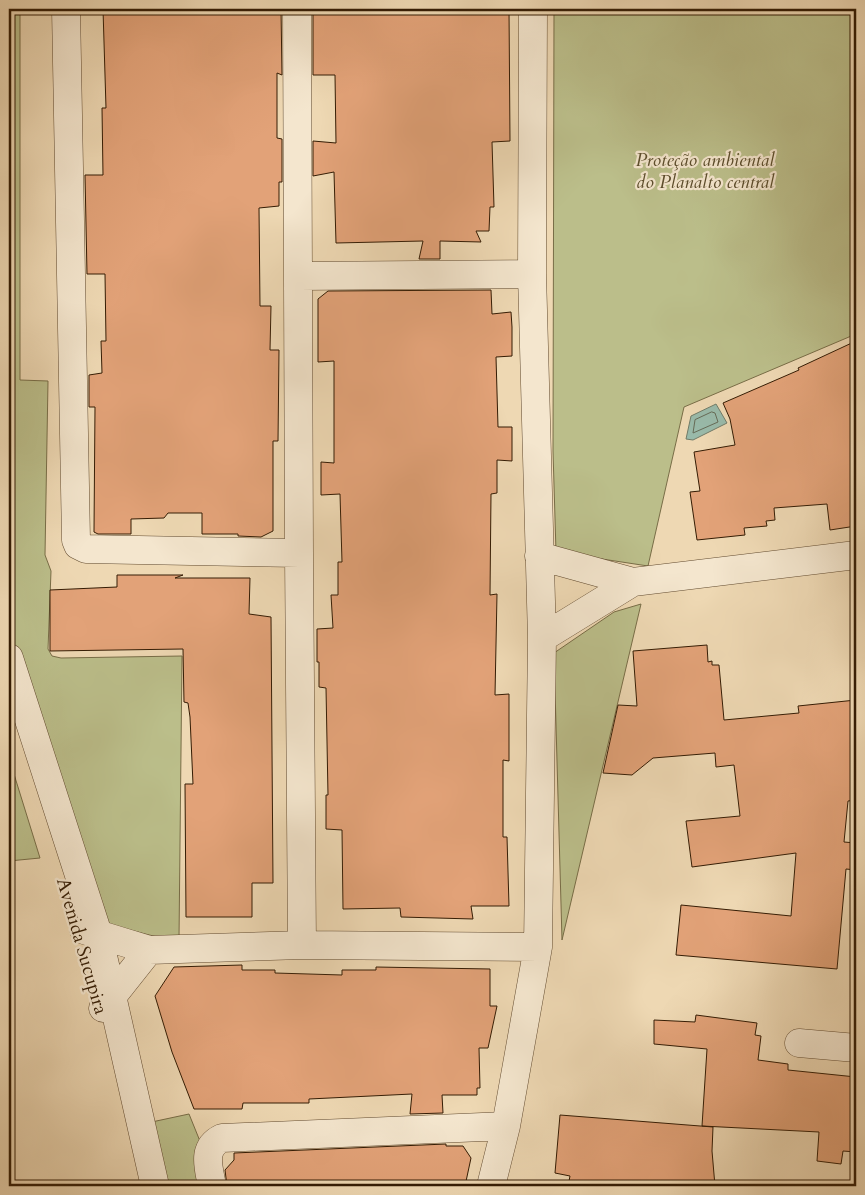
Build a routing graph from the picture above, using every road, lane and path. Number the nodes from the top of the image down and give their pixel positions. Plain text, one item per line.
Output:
1 (66, 9) edge
2 (297, 9) edge
3 (533, 9) edge
4 (532, 274) junction
5 (300, 276) junction
6 (299, 553) junction
7 (856, 555) edge
8 (539, 556) junction
9 (633, 582) junction
10 (542, 638) junction
11 (9, 658) edge
12 (9, 709) edge
13 (88, 931) junction
14 (302, 945) junction
15 (538, 947) junction
16 (149, 950) junction
17 (107, 1003) junction
18 (799, 1043) dead end
19 (856, 1048) edge
20 (506, 1126) junction
21 (142, 1186) edge
22 (155, 1186) edge
23 (212, 1186) edge
24 (491, 1186) edge

1 - 6 street
2 - 5 street
3 - 4 street
4 - 5 street
4 - 8 street
5 - 6 street
6 - 14 street
7 - 9 street
8 - 9 street
8 - 10 street
9 - 10 street
10 - 15 street
11 - 13 street
12 - 13 street, Avenida Sucupira
13 - 16 street
13 - 17 street, Avenida Sucupira
14 - 15 street
14 - 16 street
15 - 20 street
16 - 17 street
17 - 21 street, Avenida Sucupira
17 - 22 street
18 - 19 street
20 - 23 street
20 - 24 street

